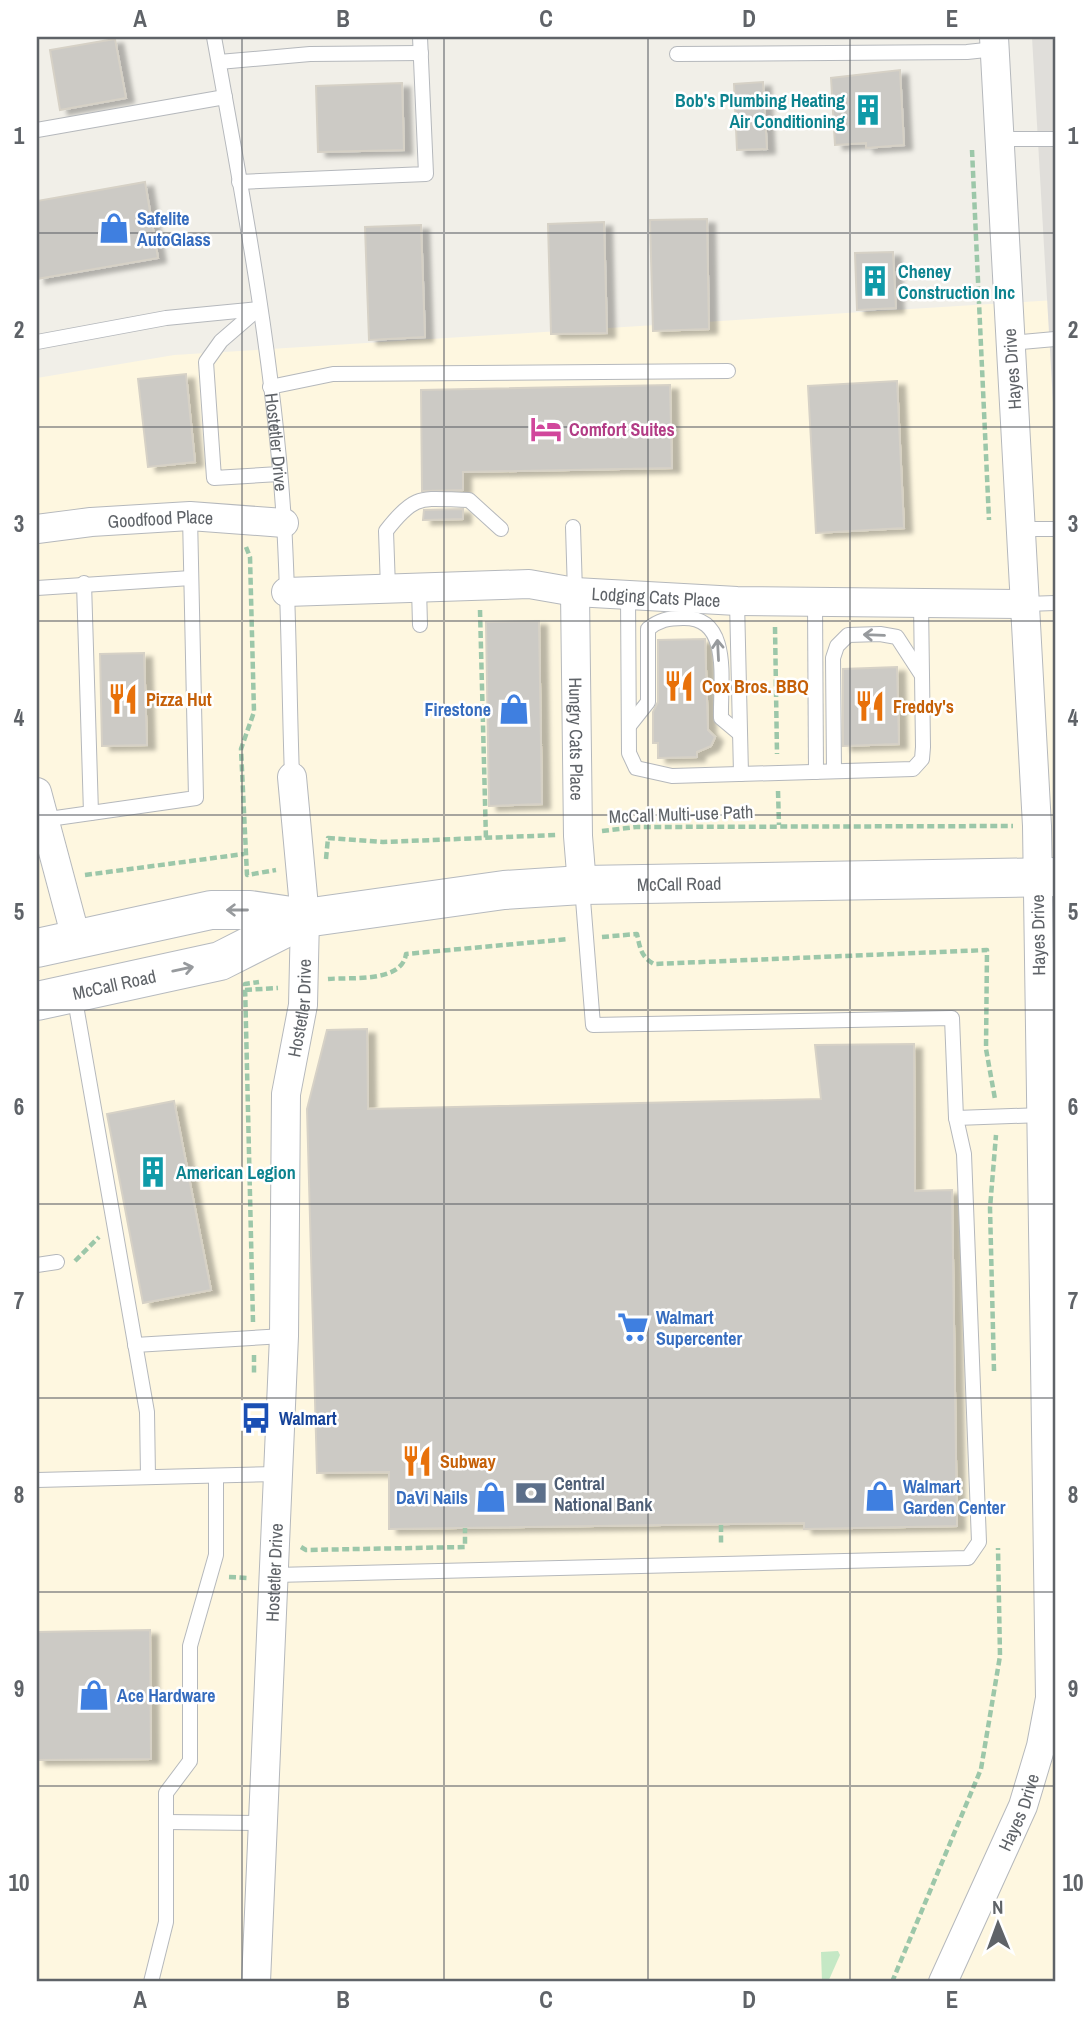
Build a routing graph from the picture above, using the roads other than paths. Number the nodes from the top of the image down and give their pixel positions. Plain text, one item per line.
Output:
1 (214, 37) edge
2 (420, 37) edge
3 (994, 43) edge
4 (421, 53) junction
5 (677, 54) dead end
6 (219, 62) junction
7 (225, 97) junction
8 (37, 130) edge
9 (1055, 139) edge
10 (985, 143) junction
11 (239, 182) junction
12 (258, 309) junction
13 (1055, 339) edge
14 (37, 342) edge
15 (1011, 343) junction
16 (729, 371) dead end
17 (270, 387) junction
18 (279, 474) junction
19 (190, 516) junction
20 (284, 523) junction
21 (573, 527) dead end
22 (37, 529) edge
23 (501, 529) dead end
24 (1022, 529) junction
25 (1055, 529) edge
26 (191, 578) junction
27 (84, 583) junction
28 (419, 587) junction
29 (37, 588) edge
30 (388, 589) junction
31 (286, 592) junction
32 (575, 592) junction
33 (628, 596) junction
34 (737, 601) junction
35 (815, 602) junction
36 (921, 603) junction
37 (1055, 603) edge
38 (1026, 604) junction
39 (420, 625) dead end
40 (922, 675) junction
41 (629, 726) junction
42 (740, 734) junction
43 (834, 771) junction
44 (816, 772) junction
45 (741, 774) junction
46 (292, 777) joint
47 (37, 792) edge
48 (91, 813) junction
49 (40, 821) edge
50 (1046, 878) edge
51 (582, 885) junction
52 (304, 918) junction
53 (76, 938) junction
54 (37, 948) edge
55 (37, 979) edge
56 (74, 993) junction
57 (37, 1001) edge
58 (1042, 1115) junction
59 (956, 1118) junction
60 (37, 1265) edge
61 (62, 1265) road end
62 (1050, 1308) edge
63 (284, 1336) junction
64 (135, 1345) junction
65 (277, 1474) junction
66 (216, 1476) junction
67 (148, 1477) junction
68 (37, 1480) edge
69 (275, 1575) junction
70 (1048, 1748) edge
71 (166, 1822) junction
72 (264, 1823) junction
73 (150, 1982) edge
74 (256, 1982) edge
75 (943, 1982) edge

1 - 6 lane, Hostetler Drive
2 - 4 lane
3 - 5 lane
3 - 10 street, Hayes Drive
4 - 6 lane
4 - 11 lane
6 - 7 lane, Hostetler Drive
7 - 8 lane
7 - 11 lane, Hostetler Drive
9 - 10 lane
10 - 15 street, Hayes Drive
11 - 12 lane, Hostetler Drive
12 - 14 lane
12 - 17 lane, Hostetler Drive
12 - 18 lane
13 - 15 lane
15 - 24 street, Hayes Drive
16 - 17 lane
17 - 18 lane, Hostetler Drive
18 - 20 lane, Hostetler Drive
19 - 20 street, Goodfood Place
19 - 22 street, Goodfood Place
19 - 26 lane
20 - 31 lane, Hostetler Drive
21 - 32 lane
23 - 30 lane
24 - 25 lane
24 - 38 street, Hayes Drive
26 - 27 lane
26 - 48 lane
27 - 29 lane
27 - 48 lane
28 - 30 street, Lodging Cats Place
28 - 32 street, Lodging Cats Place
28 - 39 lane
30 - 31 street, Lodging Cats Place
31 - 46 lane, Hostetler Drive
32 - 33 street, Lodging Cats Place
32 - 51 street, Hungry Cats Place
33 - 34 street, Lodging Cats Place
33 - 41 lane
34 - 35 street, Lodging Cats Place
34 - 42 lane
35 - 36 street, Lodging Cats Place
35 - 44 lane
36 - 38 street, Lodging Cats Place
36 - 40 lane
37 - 38 lane
38 - 50 street, Hayes Drive
40 - 43 lane
40 -> 43 lane
42 -> 41 lane
41 - 45 lane
42 - 45 lane
43 - 44 lane
44 - 45 lane
46 - 52 street, Hostetler Drive
47 - 49 street
48 - 49 lane
49 - 53 street
50 - 51 main road, McCall Road
50 - 58 street, Hayes Drive
51 - 52 main road, McCall Road
51 - 59 lane
52 -> 53 main road, McCall Road
56 -> 52 main road, McCall Road
52 - 63 street, Hostetler Drive
53 - 54 main road, McCall Road
53 - 55 main road
56 - 57 main road, McCall Road
56 - 64 lane
58 - 59 lane
58 - 62 street, Hayes Drive
59 - 69 lane
60 - 61 lane
62 - 70 street, Hayes Drive
63 - 64 lane
63 - 65 street, Hostetler Drive
64 - 67 lane
65 - 66 lane
65 - 69 street, Hostetler Drive
66 - 67 lane
66 - 71 lane
67 - 68 lane
69 - 72 street, Hostetler Drive
70 - 75 street, Hayes Drive
71 - 72 lane
71 - 73 lane
72 - 74 street, Hostetler Drive

